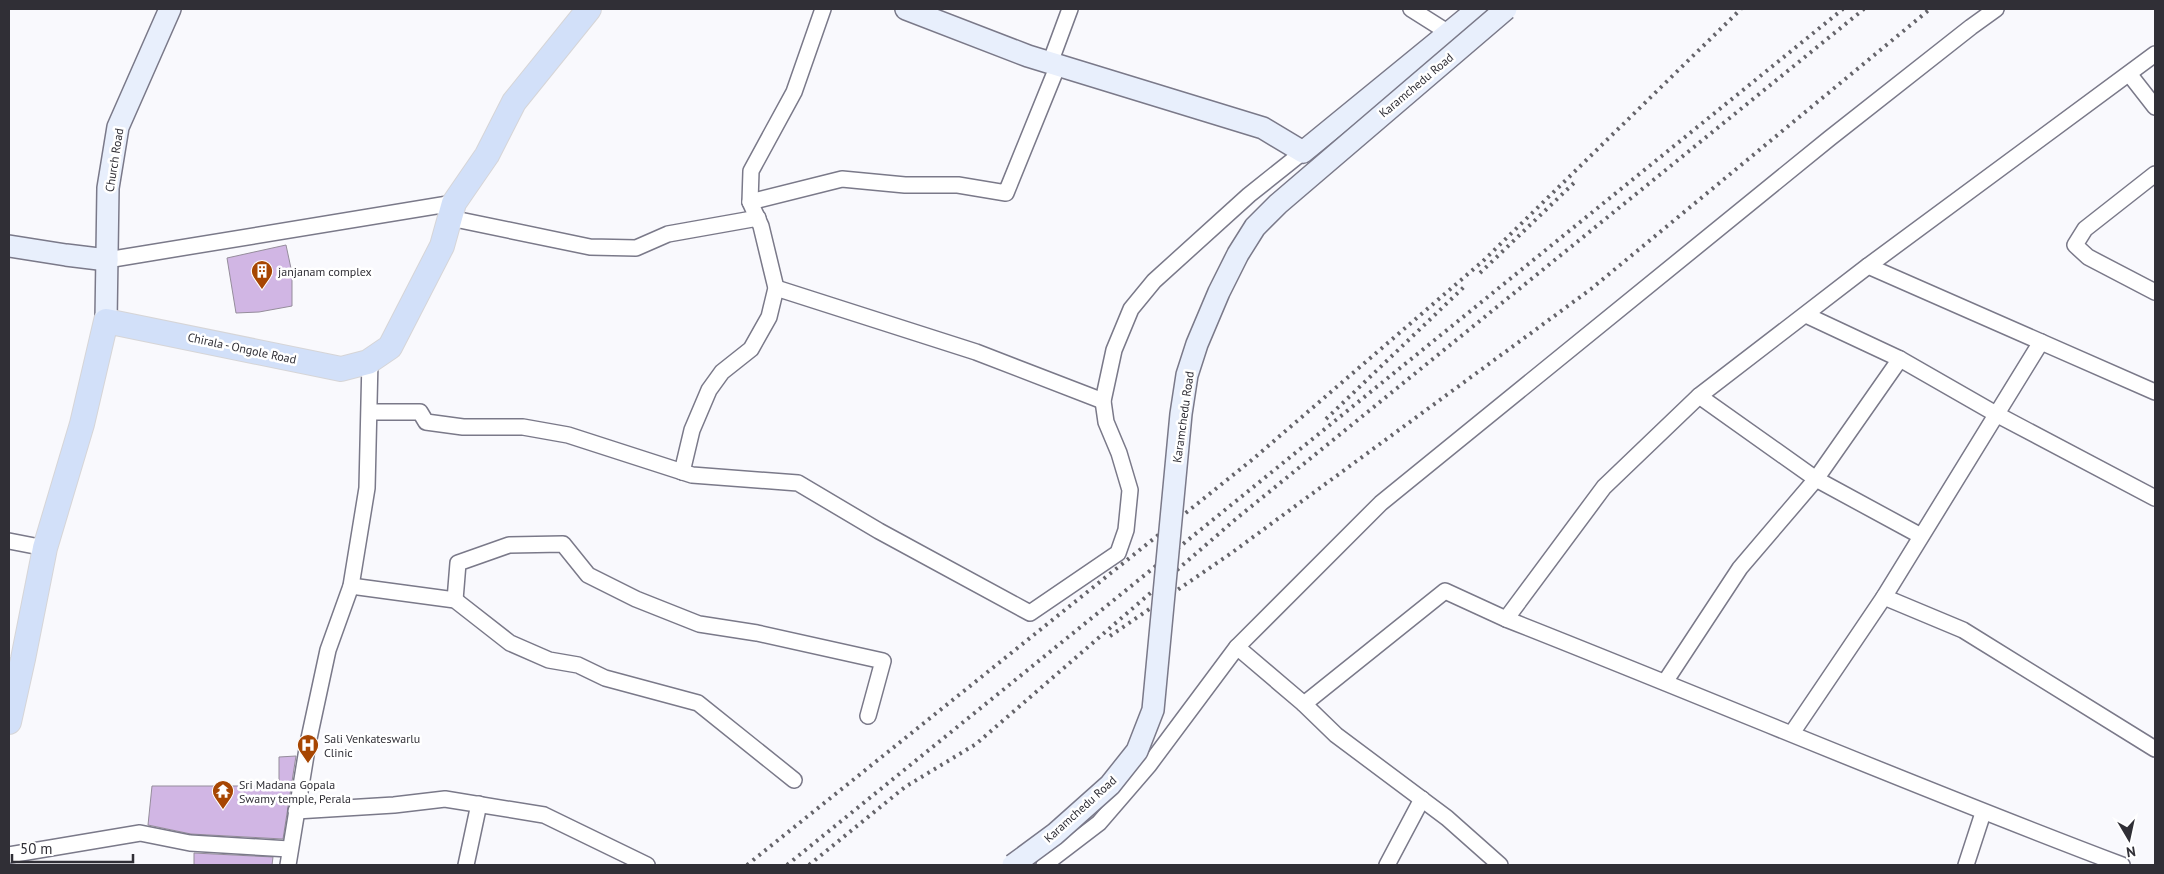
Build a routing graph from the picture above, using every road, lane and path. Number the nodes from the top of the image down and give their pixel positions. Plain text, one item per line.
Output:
1 (170, 9) edge
2 (589, 9) edge
3 (823, 9) edge
4 (906, 9) edge
5 (1070, 9) edge
6 (1411, 9) edge
7 (1478, 9) edge
8 (1506, 9) edge
9 (1996, 9) edge
10 (1449, 33) junction
11 (2155, 54) edge
12 (1054, 64) junction
13 (2130, 75) junction
14 (2155, 107) edge
15 (1303, 152) junction
16 (2155, 174) edge
17 (750, 202) junction
18 (452, 210) junction
19 (758, 218) junction
20 (9, 246) edge
21 (107, 260) junction
22 (1868, 266) junction
23 (776, 288) junction
24 (2155, 292) edge
25 (1806, 315) junction
26 (106, 321) junction
27 (2041, 342) junction
28 (1900, 359) junction
29 (370, 360) junction
30 (2155, 392) edge
31 (1699, 396) junction
32 (1103, 401) junction
33 (370, 412) junction
34 (1996, 414) junction
35 (682, 472) junction
36 (1816, 479) junction
37 (2155, 498) edge
38 (1921, 536) junction
39 (9, 541) edge
40 (45, 548) junction
41 (351, 586) junction
42 (1884, 597) junction
43 (455, 600) junction
44 (1506, 619) junction
45 (1237, 647) junction
46 (1665, 682) junction
47 (1304, 704) junction
48 (10, 709) edge
49 (868, 716) dead end
50 (1792, 733) junction
51 (2155, 749) edge
52 (794, 780) dead end
53 (1422, 800) junction
54 (479, 804) junction
55 (296, 811) junction
56 (1983, 813) junction
57 (289, 849) junction
58 (9, 855) edge
59 (288, 865) edge
60 (466, 865) edge
61 (647, 865) edge
62 (1013, 865) edge
63 (1044, 865) edge
64 (1387, 865) edge
65 (1500, 865) edge
66 (1966, 865) edge
67 (2122, 865) edge

1 - 21 street, Church Road
2 - 18 main road, Chirala - Ongole Road
3 - 17 street
4 - 12 street
5 - 12 street
6 - 10 street
7 - 10 street
8 - 62 street, Karamchedu Road, bridge
9 - 45 street
10 - 15 street
11 - 13 street
12 - 15 street
12 - 17 street
13 - 14 street
13 - 22 street
15 - 32 street
16 - 24 street
17 - 19 street
18 - 19 street
18 - 21 street
18 - 29 main road, Chirala - Ongole Road
19 - 23 street
20 - 21 street
21 - 26 street, Church Road
22 - 25 street
22 - 27 street
23 - 32 street
23 - 35 street
25 - 28 street
25 - 31 street
26 - 29 main road, Chirala - Ongole Road
26 - 40 main road
27 - 30 street
27 - 34 street
28 - 34 street
28 - 36 street
29 - 33 street
31 - 36 street
31 - 44 street
32 - 35 street
33 - 35 street
33 - 41 street
34 - 37 street
34 - 38 street
36 - 38 street
36 - 46 street
38 - 42 street
39 - 40 street
40 - 48 main road
41 - 43 street
41 - 55 street
42 - 50 street
42 - 51 street
43 - 49 street
43 - 52 street
44 - 46 street
44 - 47 street
45 - 47 street
45 - 63 street
46 - 50 street
47 - 53 street
50 - 56 street
53 - 64 street
53 - 65 street
54 - 55 street
54 - 60 street
54 - 61 street
55 - 57 street
56 - 66 street
56 - 67 street
57 - 58 street
57 - 59 street

